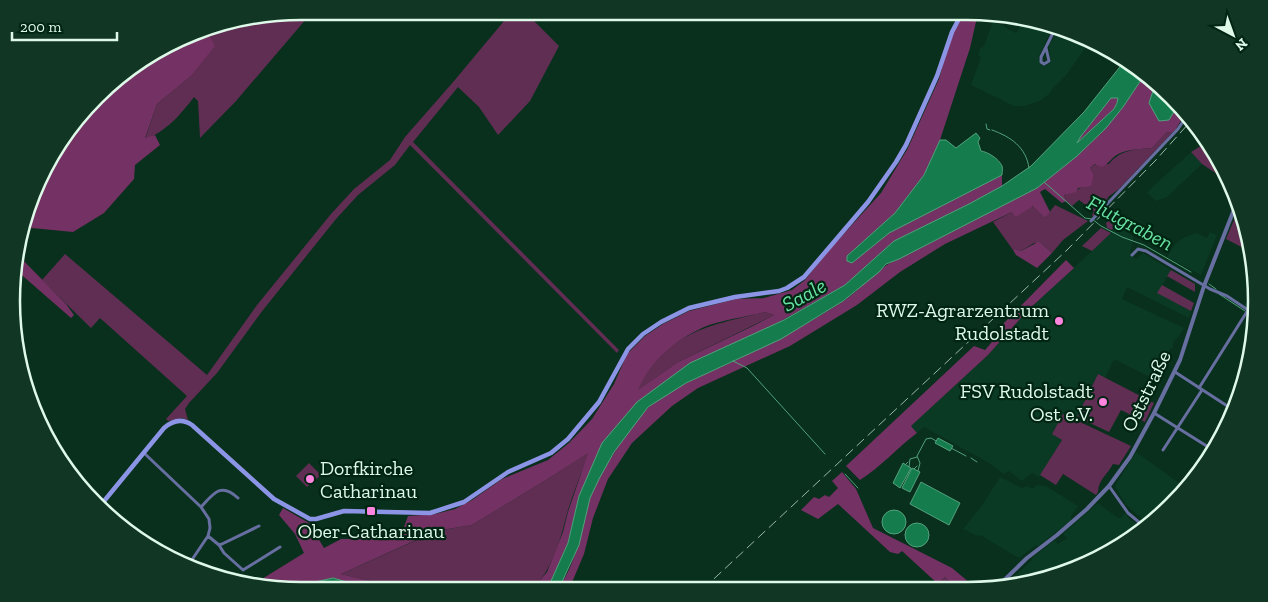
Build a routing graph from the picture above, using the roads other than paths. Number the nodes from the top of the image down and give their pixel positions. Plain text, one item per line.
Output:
1 (958, 20) edge
2 (1053, 34) edge
3 (1046, 48) dead end
4 (1183, 121) edge
5 (1233, 212) edge
6 (1093, 220) dead end
7 (1132, 255) dead end
8 (1204, 286) junction
9 (1248, 310) edge
10 (1247, 311) edge
11 (1175, 372) junction
12 (1200, 389) junction
13 (1228, 406) edge
14 (1154, 412) junction
15 (1178, 427) junction
16 (1207, 446) edge
17 (1163, 450) dead end
18 (144, 454) junction
19 (1109, 486) junction
20 (238, 498) dead end
21 (104, 502) edge
22 (201, 507) junction
23 (1140, 523) edge
24 (259, 526) dead end
25 (208, 536) junction
26 (219, 545) junction
27 (280, 547) dead end
28 (192, 560) edge
29 (1004, 580) edge

1 - 18 main road
2 - 3 street
4 - 6 street
5 - 8 street, Oststraße
7 - 8 street
8 - 9 street
8 - 11 street, Oststraße
10 - 12 street
11 - 12 street
11 - 14 street, Oststraße
12 - 13 street
12 - 15 street
14 - 15 street
14 - 19 street, Oststraße
15 - 16 street
15 - 17 street
18 - 21 main road
18 - 22 street
19 - 23 street
19 - 29 street, Oststraße
20 - 22 street
22 - 25 street
24 - 26 street
25 - 26 street
25 - 28 street
26 - 27 street

